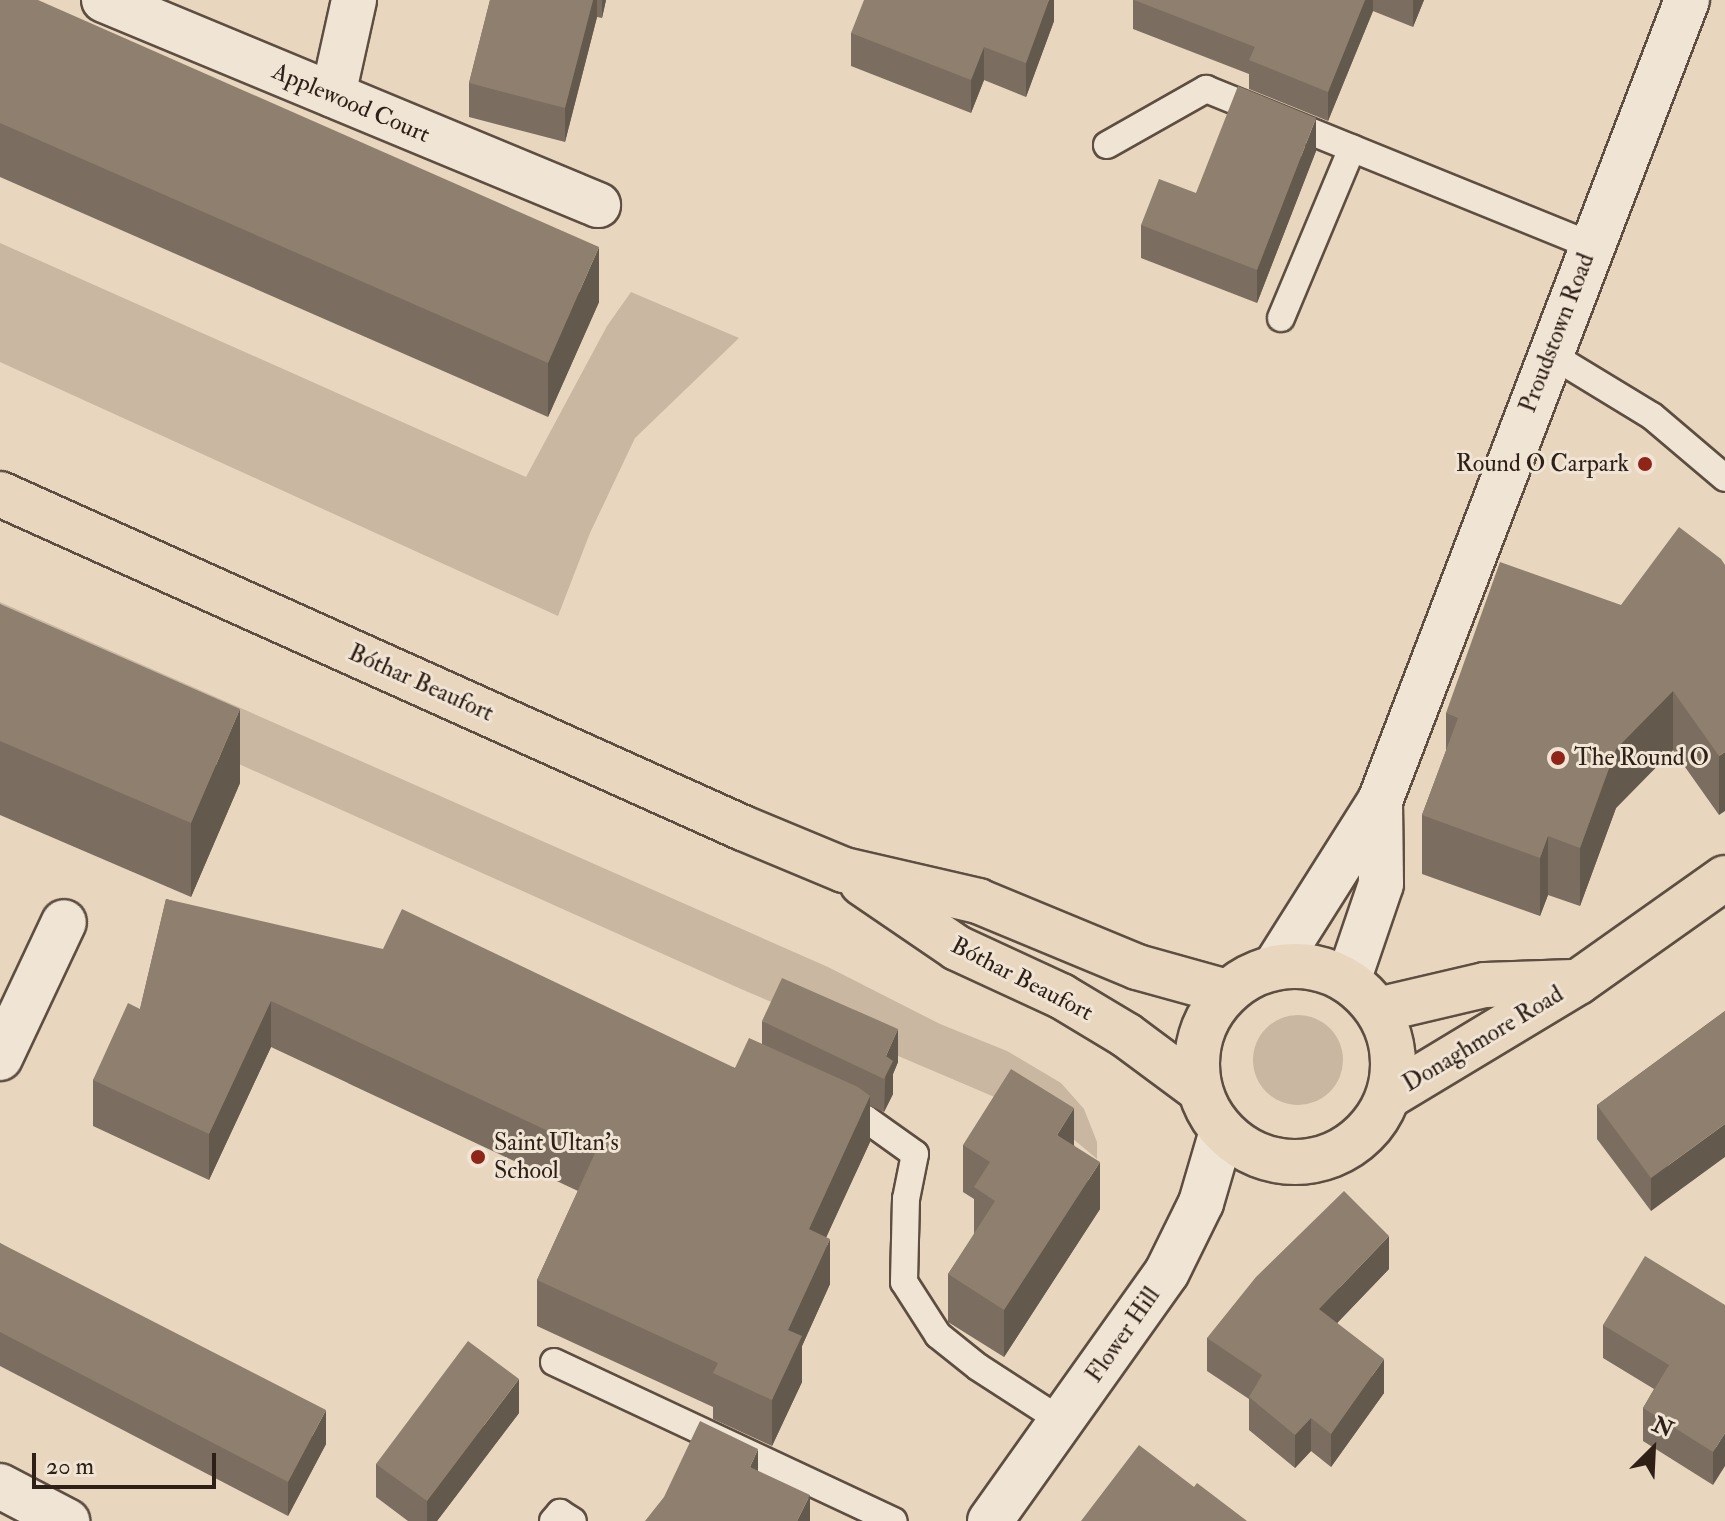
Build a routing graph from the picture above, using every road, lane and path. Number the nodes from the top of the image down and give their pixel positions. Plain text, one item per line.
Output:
1 (104, 0) edge
2 (354, 0) edge
3 (1687, 0) edge
4 (333, 95) junction
5 (1107, 145) dead end
6 (1352, 148) junction
7 (598, 205) dead end
8 (1591, 245) junction
9 (1281, 318) dead end
10 (1550, 354) junction
11 (1725, 478) edge
12 (0, 494) edge
13 (1380, 801) junction
14 (844, 870) junction
15 (1725, 878) edge
16 (64, 922) dead end
17 (1275, 967) junction
18 (1578, 982) junction
19 (1227, 992) junction
20 (1363, 995) junction
21 (0, 1058) edge
22 (1200, 1090) junction
23 (813, 1095) edge
24 (1389, 1096) junction
25 (1222, 1131) junction
26 (554, 1362) dead end
27 (1063, 1422) junction
28 (0, 1486) edge
29 (67, 1521) edge
30 (553, 1521) edge
31 (573, 1521) edge
32 (894, 1521) edge
33 (990, 1521) edge

1 - 4 main road, Applewood Court
2 - 4 main road
3 - 8 main road, Proudstown Road
4 - 7 main road, Applewood Court
5 - 6 lane
6 - 8 lane
6 - 9 lane
8 - 10 main road, Proudstown Road
10 - 11 lane
10 - 13 main road, Proudstown Road
12 - 14 main road, Bóthar Beaufort
13 - 17 main road, Proudstown Road
13 - 20 main road, Proudstown Road
14 - 19 main road, Bóthar Beaufort
14 - 22 main road, Bóthar Beaufort
15 - 18 main road, Donaghmore Road
16 - 21 main road
17 - 19 main road
17 - 20 main road
18 - 20 main road, Donaghmore Road
18 - 24 main road, Donaghmore Road
19 - 22 main road
20 - 24 main road
22 - 25 main road
23 - 27 lane
24 - 25 main road
25 - 27 main road, Flower Hill
26 - 32 lane
27 - 33 main road, Flower Hill
28 - 29 main road
30 - 31 lane

